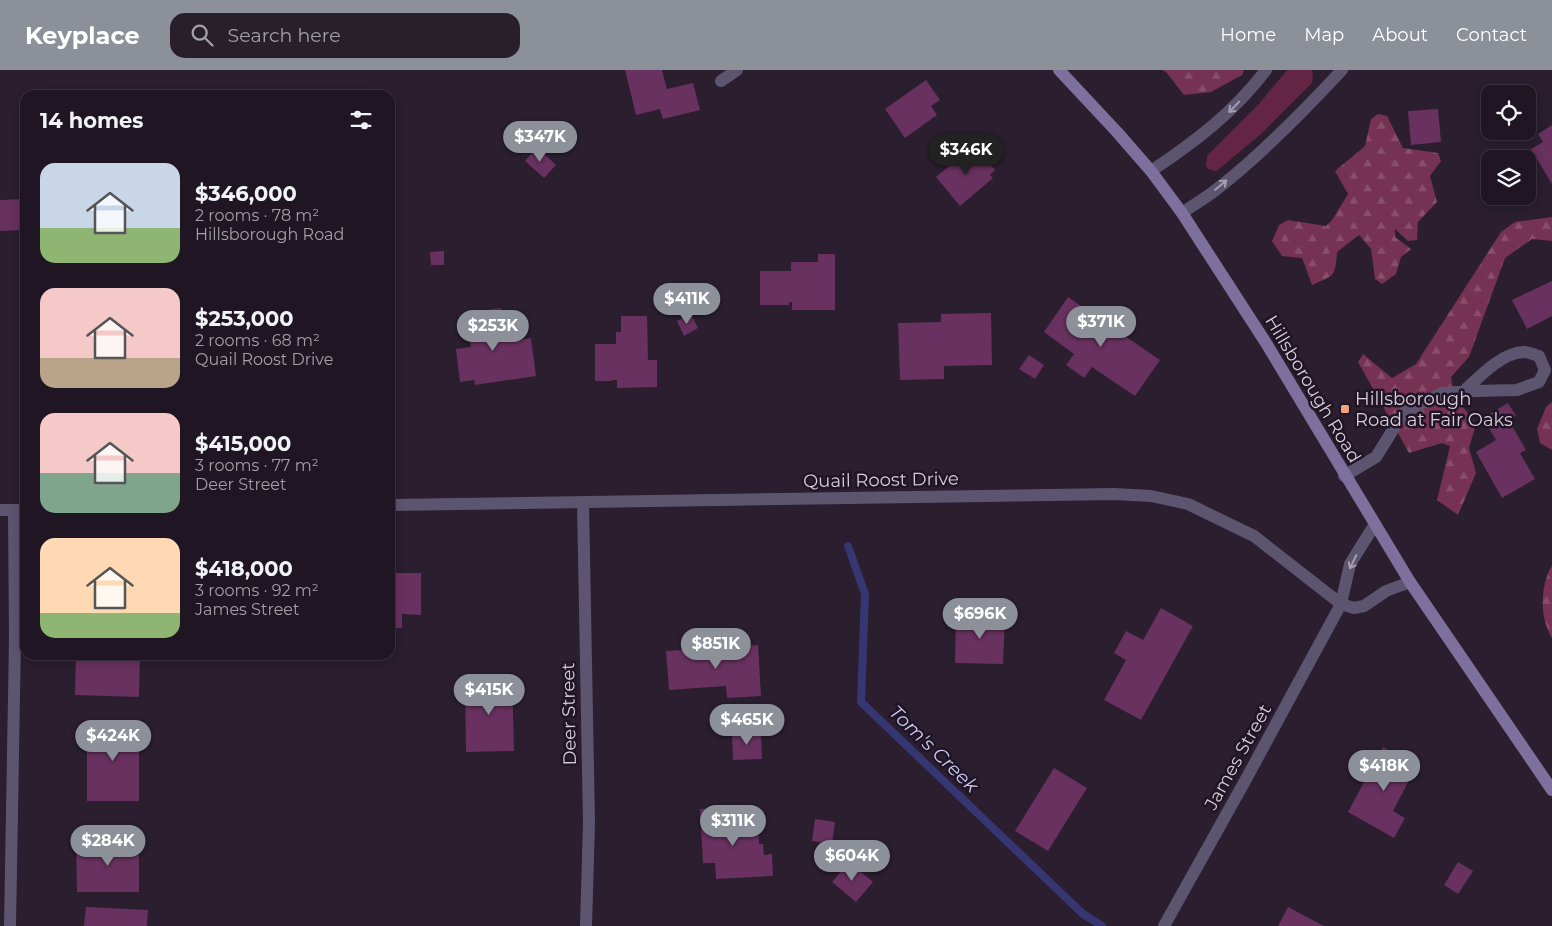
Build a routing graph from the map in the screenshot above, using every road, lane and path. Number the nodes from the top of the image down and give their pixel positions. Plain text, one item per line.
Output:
1 (737, 70) edge
2 (1058, 70) edge
3 (1266, 70) edge
4 (1341, 70) edge
5 (721, 81) dead end
6 (1151, 171) junction
7 (1182, 213) junction
8 (1463, 392) junction
9 (1344, 476) junction
10 (583, 502) junction
11 (395, 505) edge
12 (0, 510) edge
13 (20, 510) edge
14 (1375, 524) junction
15 (1410, 582) junction
16 (1341, 604) junction
17 (1552, 790) edge
18 (10, 926) edge
19 (586, 926) edge
20 (1164, 926) edge

1 - 5 street
2 - 6 main road, Hillsborough Road
3 -> 6 street
7 -> 4 street
6 - 7 main road, Hillsborough Road
7 - 9 main road, Hillsborough Road
8 - 8 street
8 - 9 street
9 - 14 main road, Hillsborough Road
10 - 11 street, Quail Roost Drive
10 - 16 street, Quail Roost Drive
10 - 19 street, Deer Street
12 - 13 street
13 - 18 street
14 - 15 main road, Hillsborough Road
14 -> 16 street, James Street
15 - 16 street
15 - 17 main road, Hillsborough Road
16 - 20 street, James Street

